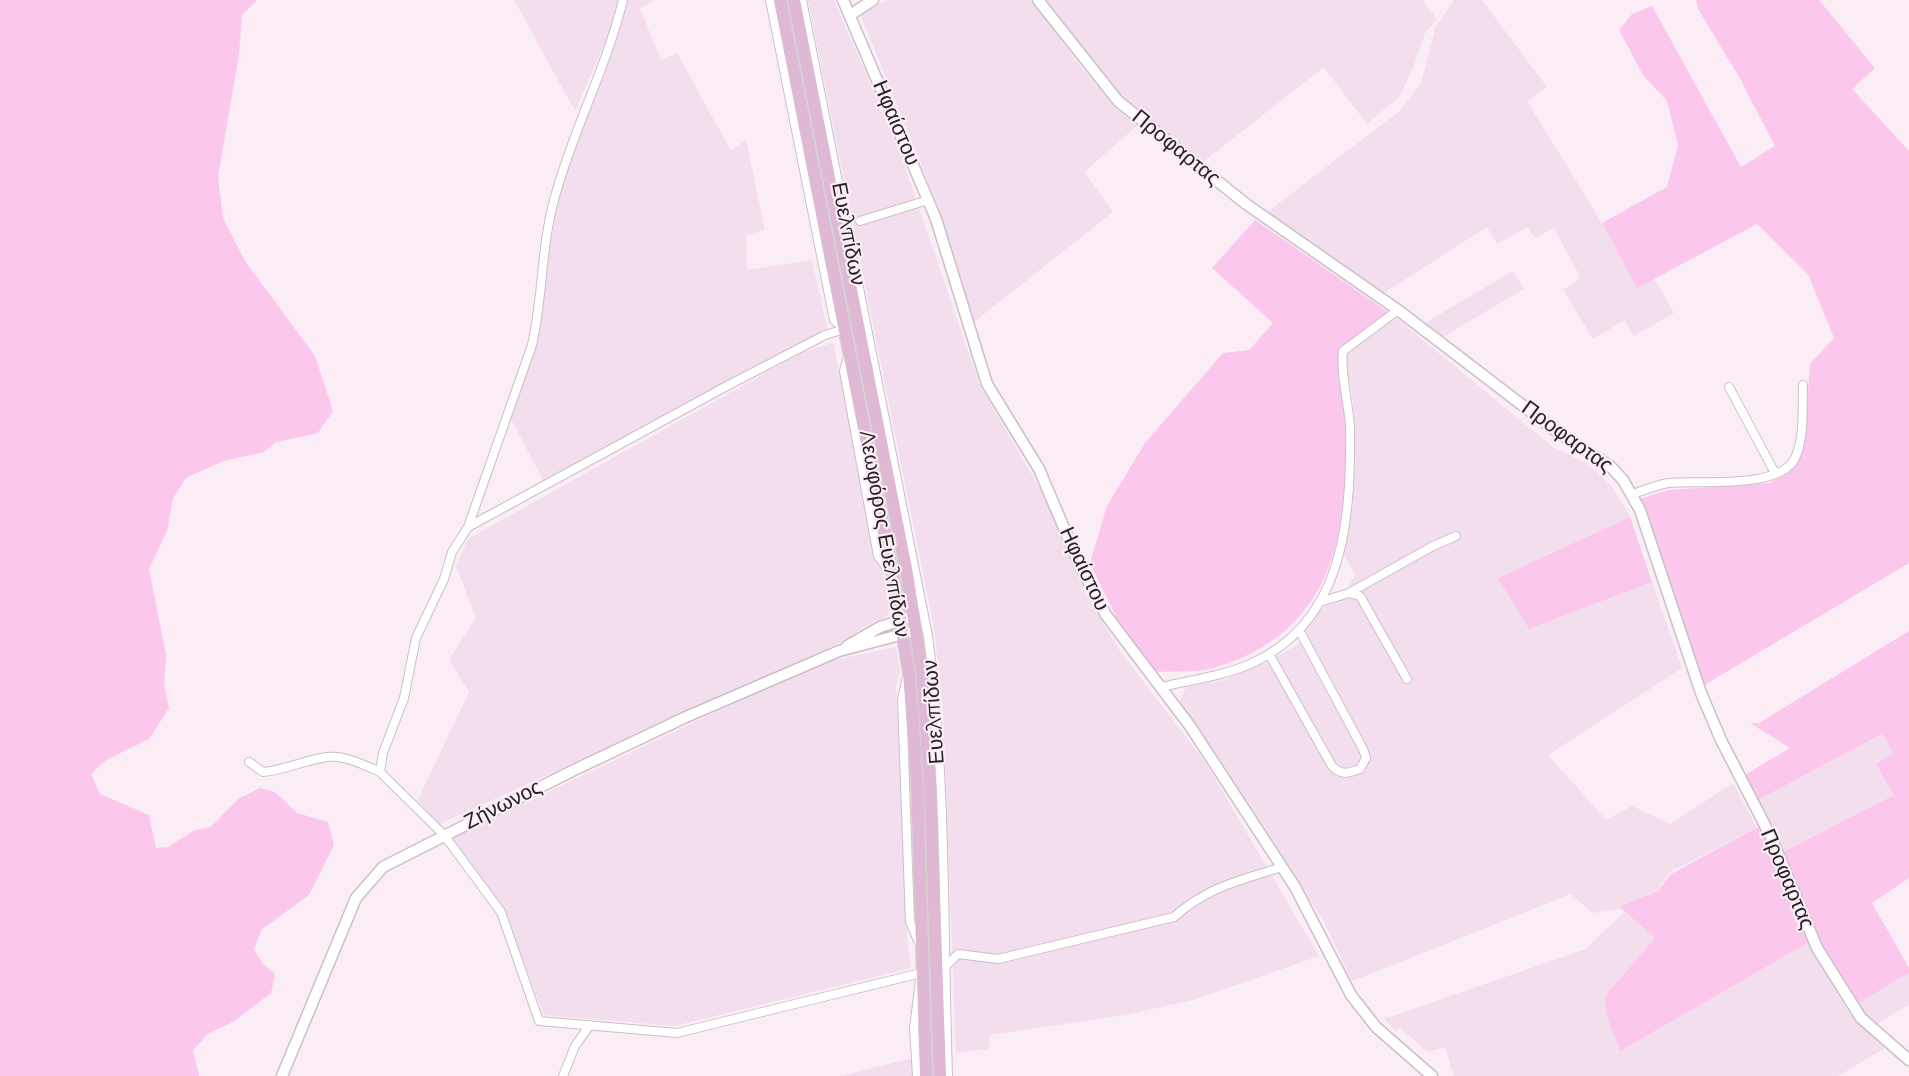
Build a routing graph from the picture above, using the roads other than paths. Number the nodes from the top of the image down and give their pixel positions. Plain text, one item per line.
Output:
1 (623, 0) edge
2 (770, 0) edge
3 (780, 0) edge
4 (794, 0) edge
5 (802, 0) edge
6 (843, 0) edge
7 (873, 0) edge
8 (1038, 0) edge
9 (850, 15) junction
10 (834, 185) junction
11 (928, 200) junction
12 (860, 221) dead end
13 (1398, 310) junction
14 (845, 329) junction
15 (1803, 385) dead end
16 (1729, 387) dead end
17 (1775, 473) junction
18 (1633, 494) junction
19 (468, 527) junction
20 (902, 529) junction
21 (1456, 536) dead end
22 (1349, 593) junction
23 (1320, 602) junction
24 (913, 617) junction
25 (899, 620) junction
26 (1299, 630) junction
27 (915, 631) junction
28 (902, 635) junction
29 (839, 651) junction
30 (1269, 654) junction
31 (1407, 679) dead end
32 (1162, 687) junction
33 (249, 762) dead end
34 (380, 772) junction
35 (936, 820) junction
36 (444, 835) junction
37 (1282, 867) junction
38 (944, 968) junction
39 (921, 973) junction
40 (590, 1025) junction
41 (1909, 1060) edge
42 (282, 1076) edge
43 (563, 1076) edge
44 (917, 1076) edge
45 (926, 1076) edge
46 (940, 1076) edge
47 (948, 1076) edge
48 (1432, 1076) edge

1 - 19 street
2 - 14 street, Ευελπίδων
3 - 14 main road, Λεωφόρος Ευελπίδων
4 - 10 main road, Λεωφόρος Ευελπίδων
5 - 10 street, Ευελπίδων
6 - 9 street, Ηφαίστου
7 - 9 street
8 - 13 street, Προφαρτας
9 - 11 street, Ηφαίστου
10 - 20 main road, Λεωφόρος Ευελπίδων
11 - 12 street
11 - 32 street, Ηφαίστου
13 - 18 street, Προφαρτας
13 - 23 street
14 - 19 street
14 - 25 main road, Λεωφόρος Ευελπίδων
15 - 17 street
16 - 17 street
17 - 18 street
18 - 41 street, Προφαρτας
19 - 34 street
20 - 24 main road, Λεωφόρος Ευελπίδων
20 - 35 street, Ευελπίδων
21 - 22 street
22 - 23 street
22 - 31 street
23 - 26 street
24 - 25 street
24 - 27 main road, Λεωφόρος Ευελπίδων
25 - 28 main road, Λεωφόρος Ευελπίδων
25 - 29 street
26 - 30 street
26 - 30 street
27 - 28 street
27 - 35 main road, Λεωφόρος Ευελπίδων
28 - 29 street
28 - 39 main road, Λεωφόρος Ευελπίδων
29 - 36 street, Ζήνωνος
30 - 32 street
32 - 37 street, Ηφαίστου
33 - 34 street
34 - 36 street
35 - 38 street, Ευελπίδων
35 - 46 main road, Λεωφόρος Ευελπίδων
36 - 40 street
36 - 42 street, Ζήνωνος
37 - 38 street
37 - 48 street, Ηφαίστου
38 - 47 street, Ευελπίδων
39 - 40 street
39 - 44 street
39 - 45 main road, Λεωφόρος Ευελπίδων
40 - 43 street

